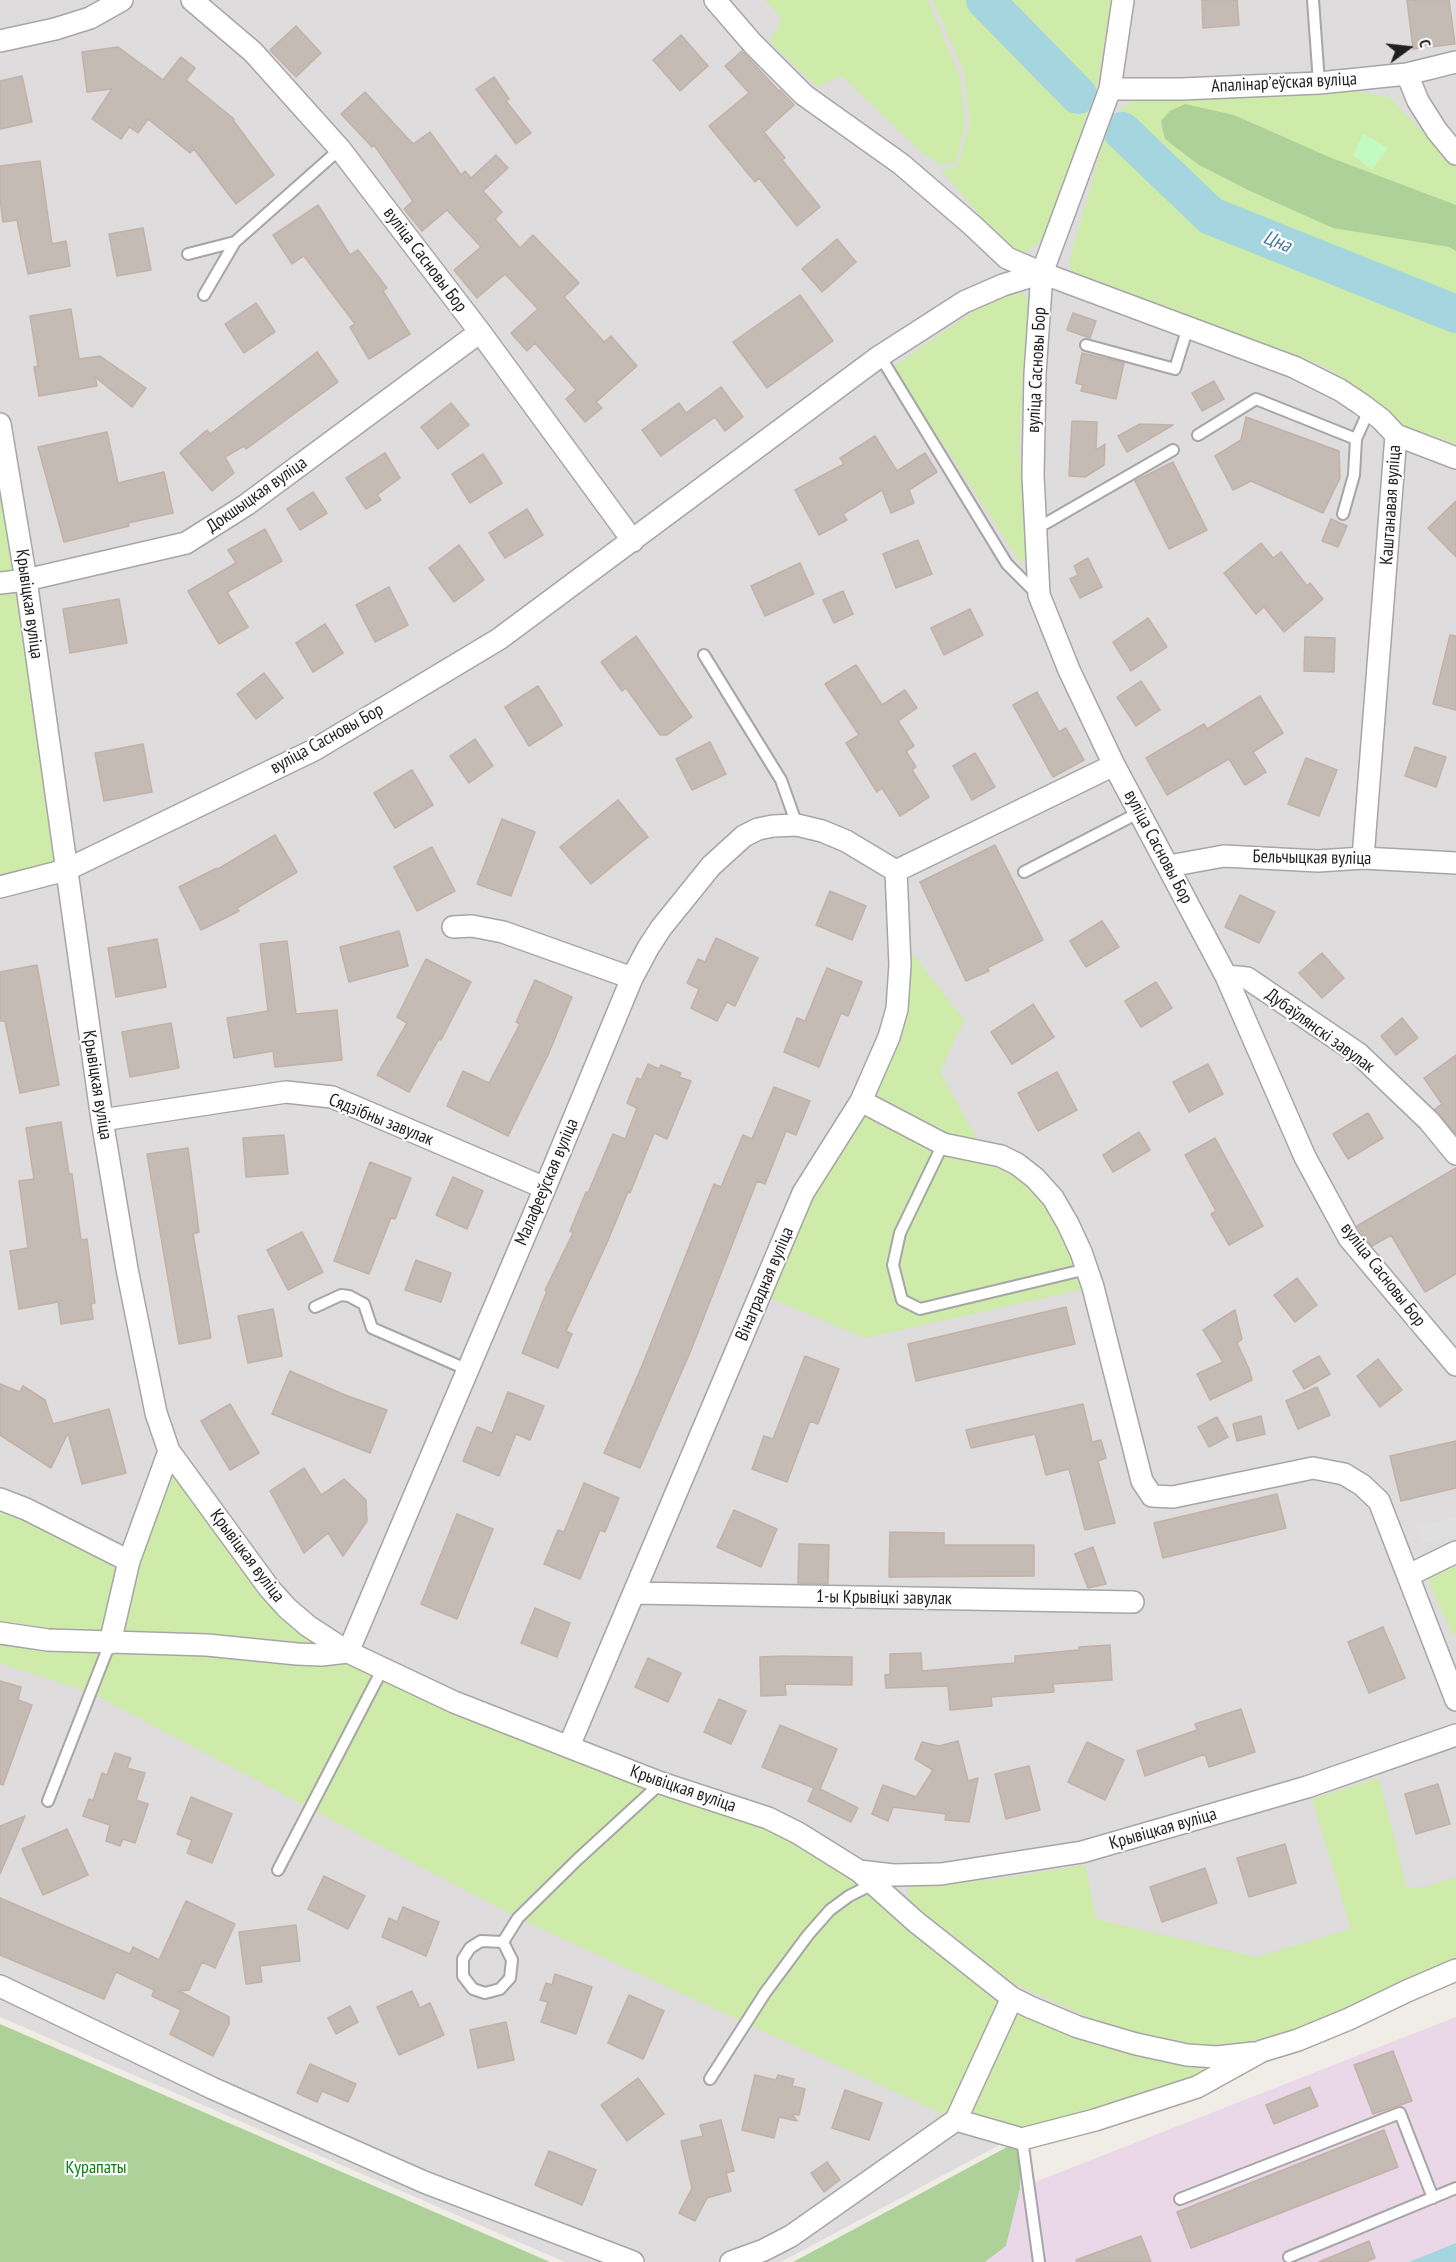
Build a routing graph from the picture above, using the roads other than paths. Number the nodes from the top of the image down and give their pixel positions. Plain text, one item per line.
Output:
1 (122, 0) edge
2 (192, 0) edge
3 (715, 0) edge
4 (1123, 0) edge
5 (1313, 0) edge
6 (0, 41) edge
7 (1456, 62) edge
8 (1407, 74) junction
9 (1319, 83) junction
10 (1110, 89) junction
11 (340, 149) junction
12 (1456, 154) edge
13 (235, 242) junction
14 (188, 254) dead end
15 (1042, 273) junction
16 (204, 295) dead end
17 (1188, 327) junction
18 (480, 332) junction
19 (1086, 345) dead end
20 (880, 356) junction
21 (1369, 410) junction
22 (0, 424) edge
23 (1198, 435) dead end
24 (1396, 435) junction
25 (1356, 439) junction
26 (1173, 450) dead end
27 (1456, 458) edge
28 (1344, 514) dead end
29 (1035, 529) junction
30 (633, 541) junction
31 (26, 580) junction
32 (0, 583) edge
33 (1039, 595) junction
34 (704, 655) dead end
35 (1114, 765) junction
36 (1140, 812) junction
37 (797, 825) junction
38 (1364, 858) junction
39 (1456, 863) edge
40 (1169, 866) junction
41 (66, 870) junction
42 (896, 871) junction
43 (1024, 872) dead end
44 (0, 887) edge
45 (453, 927) dead end
46 (1226, 976) junction
47 (632, 978) junction
48 (861, 1101) junction
49 (102, 1120) junction
50 (943, 1143) junction
51 (1456, 1154) edge
52 (545, 1188) junction
53 (1087, 1269) junction
54 (315, 1307) dead end
55 (1454, 1358) edge
56 (466, 1369) junction
57 (169, 1451) junction
58 (0, 1499) edge
59 (1456, 1552) edge
60 (129, 1561) junction
61 (1409, 1575) junction
62 (635, 1593) junction
63 (1133, 1602) dead end
64 (0, 1633) edge
65 (110, 1643) junction
66 (348, 1652) junction
67 (383, 1668) junction
68 (1456, 1700) edge
69 (1456, 1735) edge
70 (569, 1746) junction
71 (662, 1783) junction
72 (48, 1801) dead end
73 (278, 1870) dead end
74 (866, 1878) junction
75 (503, 1942) junction
76 (1456, 1970) edge
77 (0, 1986) edge
78 (1012, 1998) junction
79 (1262, 2051) junction
80 (710, 2079) dead end
81 (956, 2120) junction
82 (1022, 2139) junction
83 (1456, 2188) edge
84 (1432, 2198) junction
85 (1180, 2199) dead end
86 (1289, 2257) dead end
87 (633, 2262) edge
88 (731, 2262) edge
89 (1039, 2262) edge

1 - 6 street
2 - 11 street, вуліца Сасновы Бор
3 - 15 street
4 - 10 street, вуліца Сасновы Бор
5 - 9 lane
7 - 8 street, Апалінарʼеўская вуліца
8 - 9 street, Апалінарʼеўская вуліца
8 - 12 street
9 - 10 street, Апалінарʼеўская вуліца
10 - 15 street, вуліца Сасновы Бор
11 - 13 lane
11 - 18 street, вуліца Сасновы Бор
13 - 14 lane
13 - 16 lane
15 - 17 street, Каштанавая вуліца
15 - 20 street, вуліца Сасновы Бор
15 - 29 street, вуліца Сасновы Бор
17 - 19 lane
17 - 21 street, Каштанавая вуліца
18 - 30 street, вуліца Сасновы Бор
18 - 31 street, Докшыцкая вуліца
20 - 30 street, вуліца Сасновы Бор
20 - 33 lane
21 - 24 street, Каштанавая вуліца
21 - 25 lane
22 - 31 street, Крывіцкая вуліца
23 - 25 lane
24 - 27 street
24 - 38 street, Каштанавая вуліца
25 - 28 lane
26 - 29 lane
29 - 33 street, вуліца Сасновы Бор
30 - 41 street, вуліца Сасновы Бор
31 - 32 street, Докшыцкая вуліца
31 - 41 street, Крывіцкая вуліца
33 - 35 street, вуліца Сасновы Бор
34 - 37 lane
35 - 36 street, вуліца Сасновы Бор
35 - 42 street
36 - 40 street, вуліца Сасновы Бор
36 - 43 lane
37 - 42 street, Малафееўская вуліца
37 - 47 street, Малафееўская вуліца
38 - 39 street, Бельчыцкая вуліца
38 - 40 street, Бельчыцкая вуліца
40 - 46 street, вуліца Сасновы Бор
41 - 44 street, вуліца Сасновы Бор
41 - 49 street, Крывіцкая вуліца
42 - 48 street, Вінаградная вуліца
45 - 47 street
46 - 51 street, Дубаўлянскі завулак
46 - 55 street, вуліца Сасновы Бор
47 - 52 street, Малафееўская вуліца
48 - 50 street
48 - 62 street, Вінаградная вуліца
49 - 52 street, Сядзібны завулак
49 - 57 street, Крывіцкая вуліца
50 - 53 street
50 - 53 lane
52 - 56 street, Малафееўская вуліца
53 - 61 street
54 - 56 lane
56 - 66 street, Малафееўская вуліца
57 - 60 street
57 - 66 street, Крывіцкая вуліца
58 - 60 street
59 - 61 street
60 - 65 street
61 - 68 street
62 - 63 street, 1-ы Крывіцкі завулак
62 - 70 street, Вінаградная вуліца
64 - 65 street
65 - 66 street
65 - 72 lane
66 - 67 street, Крывіцкая вуліца
67 - 70 street, Крывіцкая вуліца
67 - 73 lane
69 - 74 street, Крывіцкая вуліца
70 - 71 street, Крывіцкая вуліца
71 - 74 street, Крывіцкая вуліца
71 - 75 lane
74 - 78 street
74 - 80 lane
75 - 75 lane
76 - 79 street
77 - 87 street
78 - 79 street
78 - 81 street
79 - 82 street
81 - 82 street
81 - 88 street
82 - 89 lane
83 - 84 lane
84 - 85 lane
84 - 86 lane

